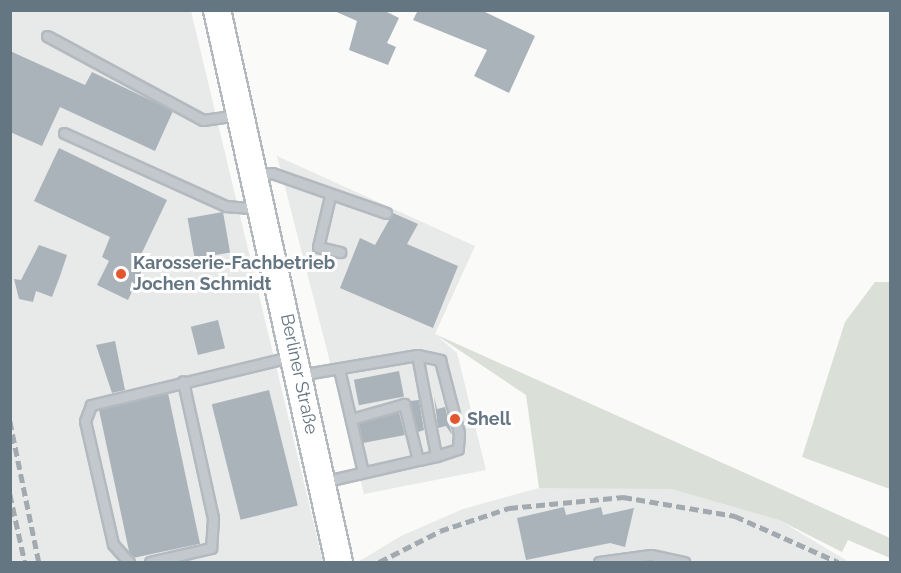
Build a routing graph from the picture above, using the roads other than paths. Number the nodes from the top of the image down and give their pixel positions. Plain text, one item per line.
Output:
1 (217, 10) edge
2 (47, 36) dead end
3 (240, 115) junction
4 (64, 133) dead end
5 (254, 177) junction
6 (330, 196) junction
7 (262, 210) junction
8 (386, 213) dead end
9 (340, 252) dead end
10 (417, 355) junction
11 (297, 365) junction
12 (339, 369) junction
13 (183, 381) junction
14 (351, 418) junction
15 (436, 456) junction
16 (418, 460) junction
17 (363, 472) junction
18 (322, 482) junction
19 (129, 562) edge
20 (150, 562) edge
21 (339, 562) edge
22 (599, 562) edge
23 (684, 562) edge

1 - 3 street, Berliner Straße
2 - 3 lane
3 - 5 street, Berliner Straße
4 - 7 lane
5 - 6 lane
5 - 7 street, Berliner Straße
6 - 8 lane
6 - 9 lane
7 - 11 street, Berliner Straße
10 - 12 lane
10 - 15 lane
10 - 15 lane
11 - 12 lane
11 - 13 lane
11 - 18 street, Berliner Straße
12 - 14 lane
13 - 19 lane
13 - 20 lane
14 - 16 lane
14 - 17 lane
15 - 16 lane
16 - 17 lane
17 - 18 lane
18 - 21 street, Berliner Straße
22 - 23 lane

